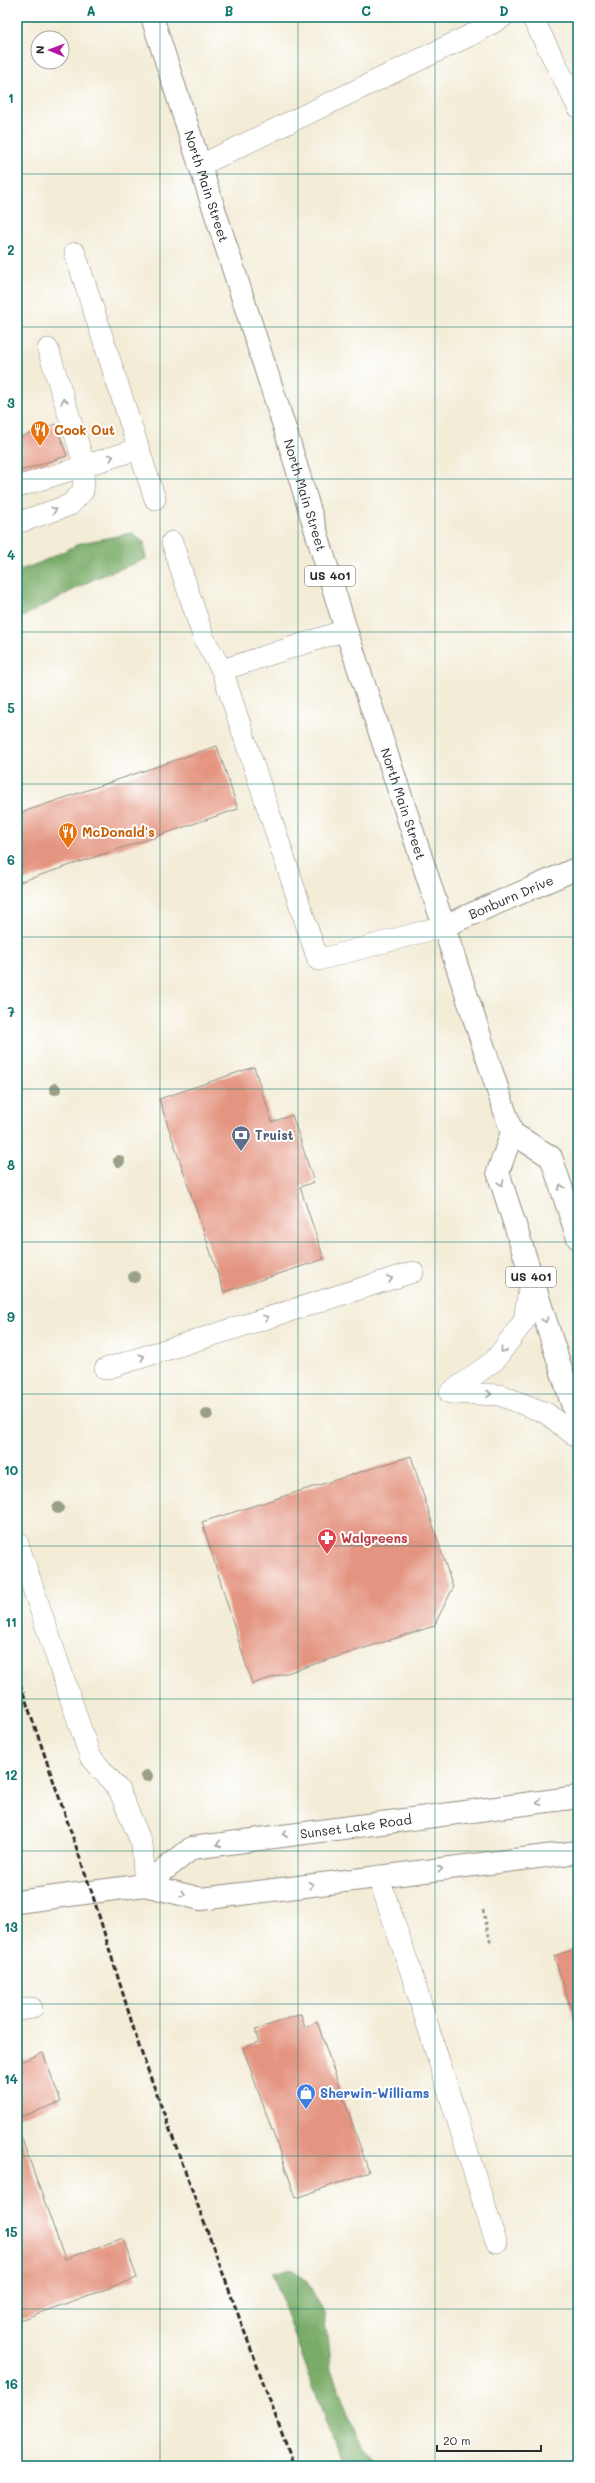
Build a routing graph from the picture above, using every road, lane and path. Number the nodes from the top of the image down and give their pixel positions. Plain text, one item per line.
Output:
1 (152, 17) edge
2 (503, 17) edge
3 (532, 17) edge
4 (578, 107) edge
5 (199, 166) junction
6 (74, 253) dead end
7 (48, 349) dead end
8 (138, 449) junction
9 (85, 466) junction
10 (17, 487) edge
11 (155, 499) dead end
12 (17, 523) edge
13 (172, 542) dead end
14 (346, 630) junction
15 (222, 670) junction
16 (578, 868) edge
17 (444, 926) junction
18 (512, 1133) junction
19 (578, 1238) edge
20 (413, 1272) dead end
21 (531, 1276) junction
22 (105, 1369) dead end
23 (578, 1422) edge
24 (578, 1438) edge
25 (17, 1541) edge
26 (578, 1797) edge
27 (578, 1852) edge
28 (378, 1876) junction
29 (145, 1885) junction
30 (17, 1902) edge
31 (483, 1910) dead end
32 (491, 1945) dead end
33 (496, 2242) dead end

1 - 5 main road, North Main Street / US 401
2 - 5 lane
3 - 4 lane
5 - 14 main road, North Main Street / US 401
6 - 8 lane
9 -> 7 lane
9 -> 8 lane
8 - 11 lane
9 - 10 lane
12 -> 9 lane
13 - 15 lane
14 - 15 lane
14 - 17 main road, North Main Street / US 401
15 - 17 lane
16 - 17 main road, Bonburn Drive
17 - 18 main road, North Main Street / US 401
19 -> 18 main road
18 -> 21 main road, US 401
22 -> 20 lane
21 -> 23 main road, US 401
21 -> 24 lane
25 - 29 lane
26 -> 29 main road, Sunset Lake Road
28 -> 27 main road
29 -> 28 main road
28 - 33 lane
29 - 30 main road
31 - 32 path

